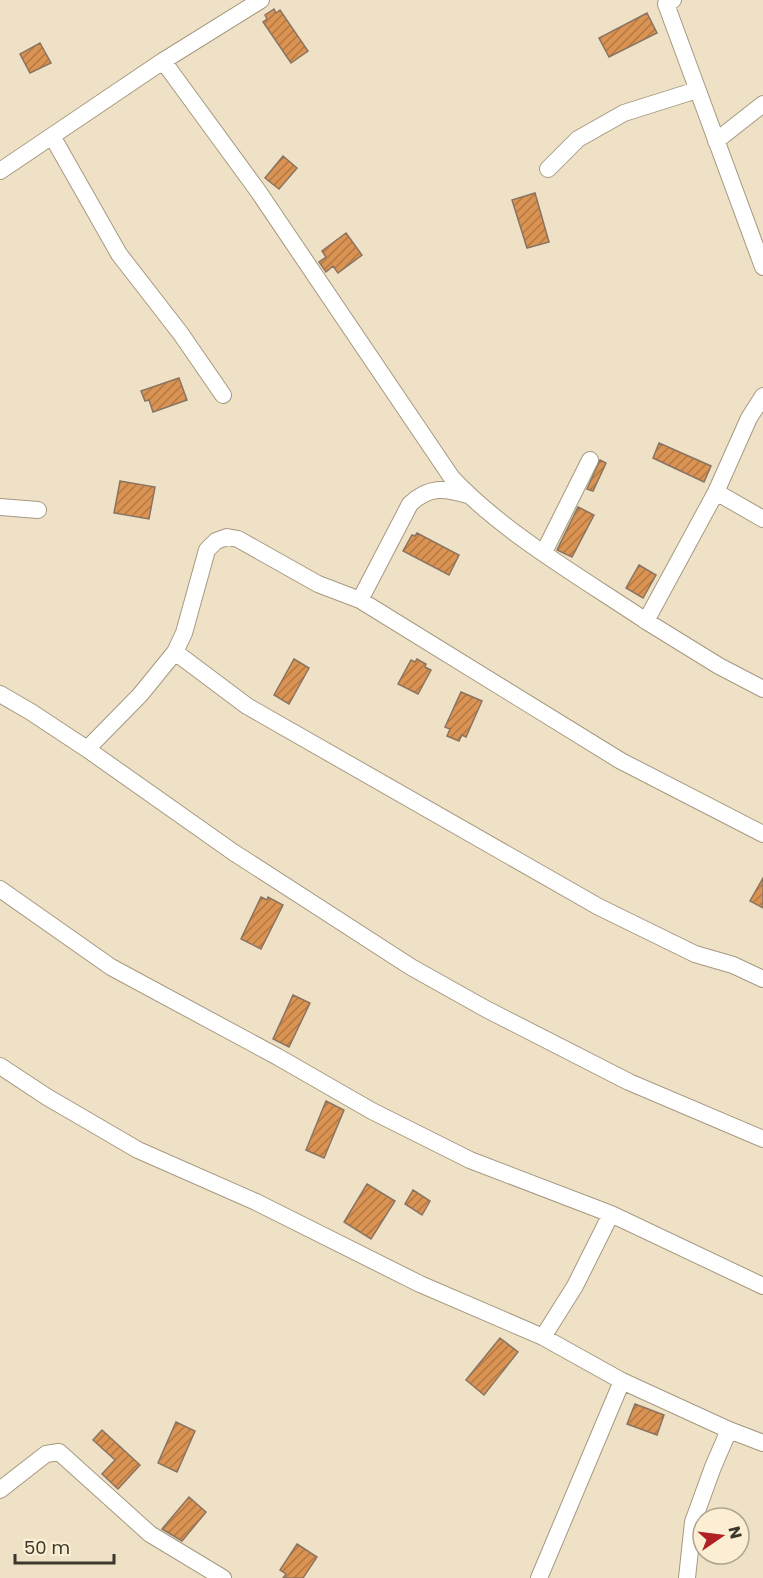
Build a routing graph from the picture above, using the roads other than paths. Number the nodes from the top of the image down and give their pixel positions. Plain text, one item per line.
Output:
1 (261, 0) edge
2 (668, 1) edge
3 (163, 61) junction
4 (697, 90) junction
5 (763, 104) edge
6 (52, 136) junction
7 (716, 141) junction
8 (548, 169) dead end
9 (0, 171) edge
10 (763, 267) edge
11 (223, 395) dead end
12 (763, 396) edge
13 (590, 460) dead end
14 (716, 492) junction
15 (469, 495) junction
16 (0, 507) edge
17 (38, 510) dead end
18 (763, 519) edge
19 (544, 552) junction
20 (360, 600) junction
21 (646, 621) junction
22 (175, 652) junction
23 (763, 689) edge
24 (0, 694) edge
25 (87, 749) junction
26 (763, 834) edge
27 (0, 889) edge
28 (763, 979) edge
29 (0, 1066) edge
30 (763, 1139) edge
31 (611, 1214) junction
32 (763, 1286) edge
33 (543, 1336) junction
34 (622, 1381) junction
35 (729, 1430) junction
36 (763, 1443) edge
37 (0, 1490) edge
38 (223, 1578) edge
39 (539, 1578) edge
40 (687, 1578) edge

1 - 3 street
2 - 4 street
3 - 6 street
3 - 15 street
4 - 7 street
4 - 8 street
5 - 7 street
6 - 9 street
6 - 11 street
7 - 10 street
12 - 14 street
13 - 19 street
14 - 18 street
14 - 21 street
15 - 19 street
15 - 20 street
16 - 17 street
19 - 21 street
20 - 22 street
20 - 26 street
21 - 23 street
22 - 25 street
22 - 28 street
24 - 25 street
25 - 30 street
27 - 31 street
29 - 33 street
31 - 32 street
31 - 33 street
33 - 34 street
34 - 35 street
34 - 39 street
35 - 36 street
35 - 40 street
37 - 38 street

